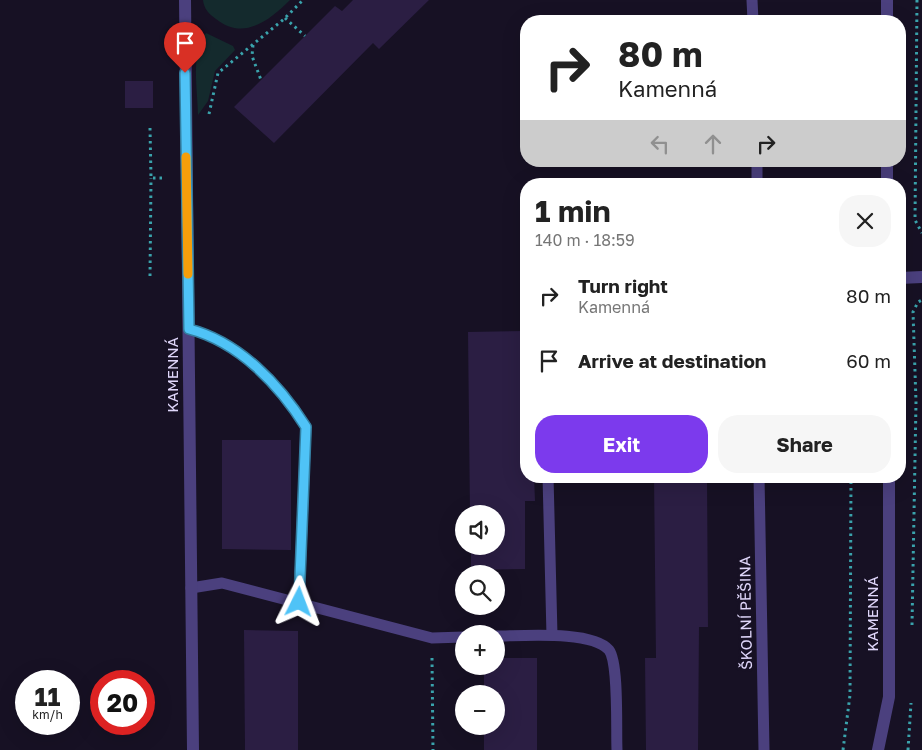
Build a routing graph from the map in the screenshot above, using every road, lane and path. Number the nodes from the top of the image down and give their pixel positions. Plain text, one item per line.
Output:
1 (186, 0) edge
2 (752, 0) edge
3 (887, 0) edge
4 (917, 0) edge
5 (753, 15) edge
6 (887, 15) edge
7 (286, 18) dead end
8 (305, 36) dead end
9 (253, 44) dead end
10 (261, 80) dead end
11 (150, 128) dead end
12 (151, 178) junction
13 (187, 179) junction
14 (922, 233) edge
15 (150, 276) dead end
16 (922, 277) edge
17 (906, 278) edge
18 (922, 300) edge
19 (189, 329) junction
20 (548, 483) edge
21 (759, 483) edge
22 (851, 483) edge
23 (889, 483) edge
24 (191, 588) junction
25 (299, 602) junction
26 (912, 630) dead end
27 (552, 635) junction
28 (505, 636) edge
29 (455, 637) edge
30 (432, 638) junction
31 (911, 700) dead end
32 (193, 750) edge
33 (433, 750) edge
34 (617, 750) edge
35 (764, 750) edge
36 (842, 750) edge
37 (878, 750) edge
38 (908, 750) edge

1 - 13 street, KAMENNÁ
2 - 5 lane
3 - 6 street
4 - 14 path
7 - 8 path
9 - 10 path
11 - 12 path
12 - 13 path
12 - 15 path
13 - 19 street, KAMENNÁ
16 - 17 street
18 - 26 path
19 - 24 street, KAMENNÁ
19 - 25 lane
20 - 27 lane
21 - 35 lane, ŠKOLNÍ PĚŠINA
22 - 36 path
23 - 37 street, KAMENNÁ
24 - 25 lane
24 - 32 street, KAMENNÁ
25 - 30 lane
27 - 28 lane
27 - 34 lane
29 - 30 lane
30 - 33 path
31 - 38 path

